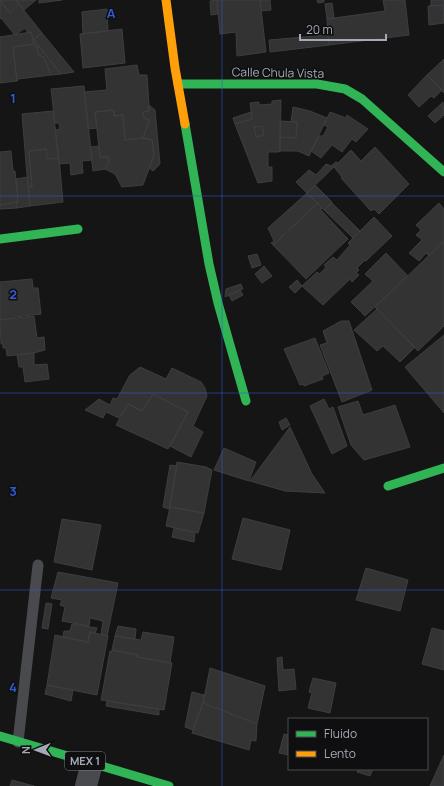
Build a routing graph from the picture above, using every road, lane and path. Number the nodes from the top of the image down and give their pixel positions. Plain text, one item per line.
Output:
1 (166, 0) edge
2 (178, 84) junction
3 (444, 172) edge
4 (78, 229) dead end
5 (0, 238) edge
6 (246, 401) dead end
7 (444, 468) edge
8 (388, 486) dead end
9 (38, 565) dead end
10 (0, 736) edge
11 (18, 742) junction
12 (92, 763) junction
13 (86, 786) edge
14 (169, 786) edge

1 - 2 street
2 - 3 street, Calle Chula Vista
2 - 6 street
4 - 5 street
7 - 8 street
9 - 11 lane
10 - 11 street, MEX 1
11 - 12 street, MEX 1
12 - 13 street
12 - 14 street, MEX 1

